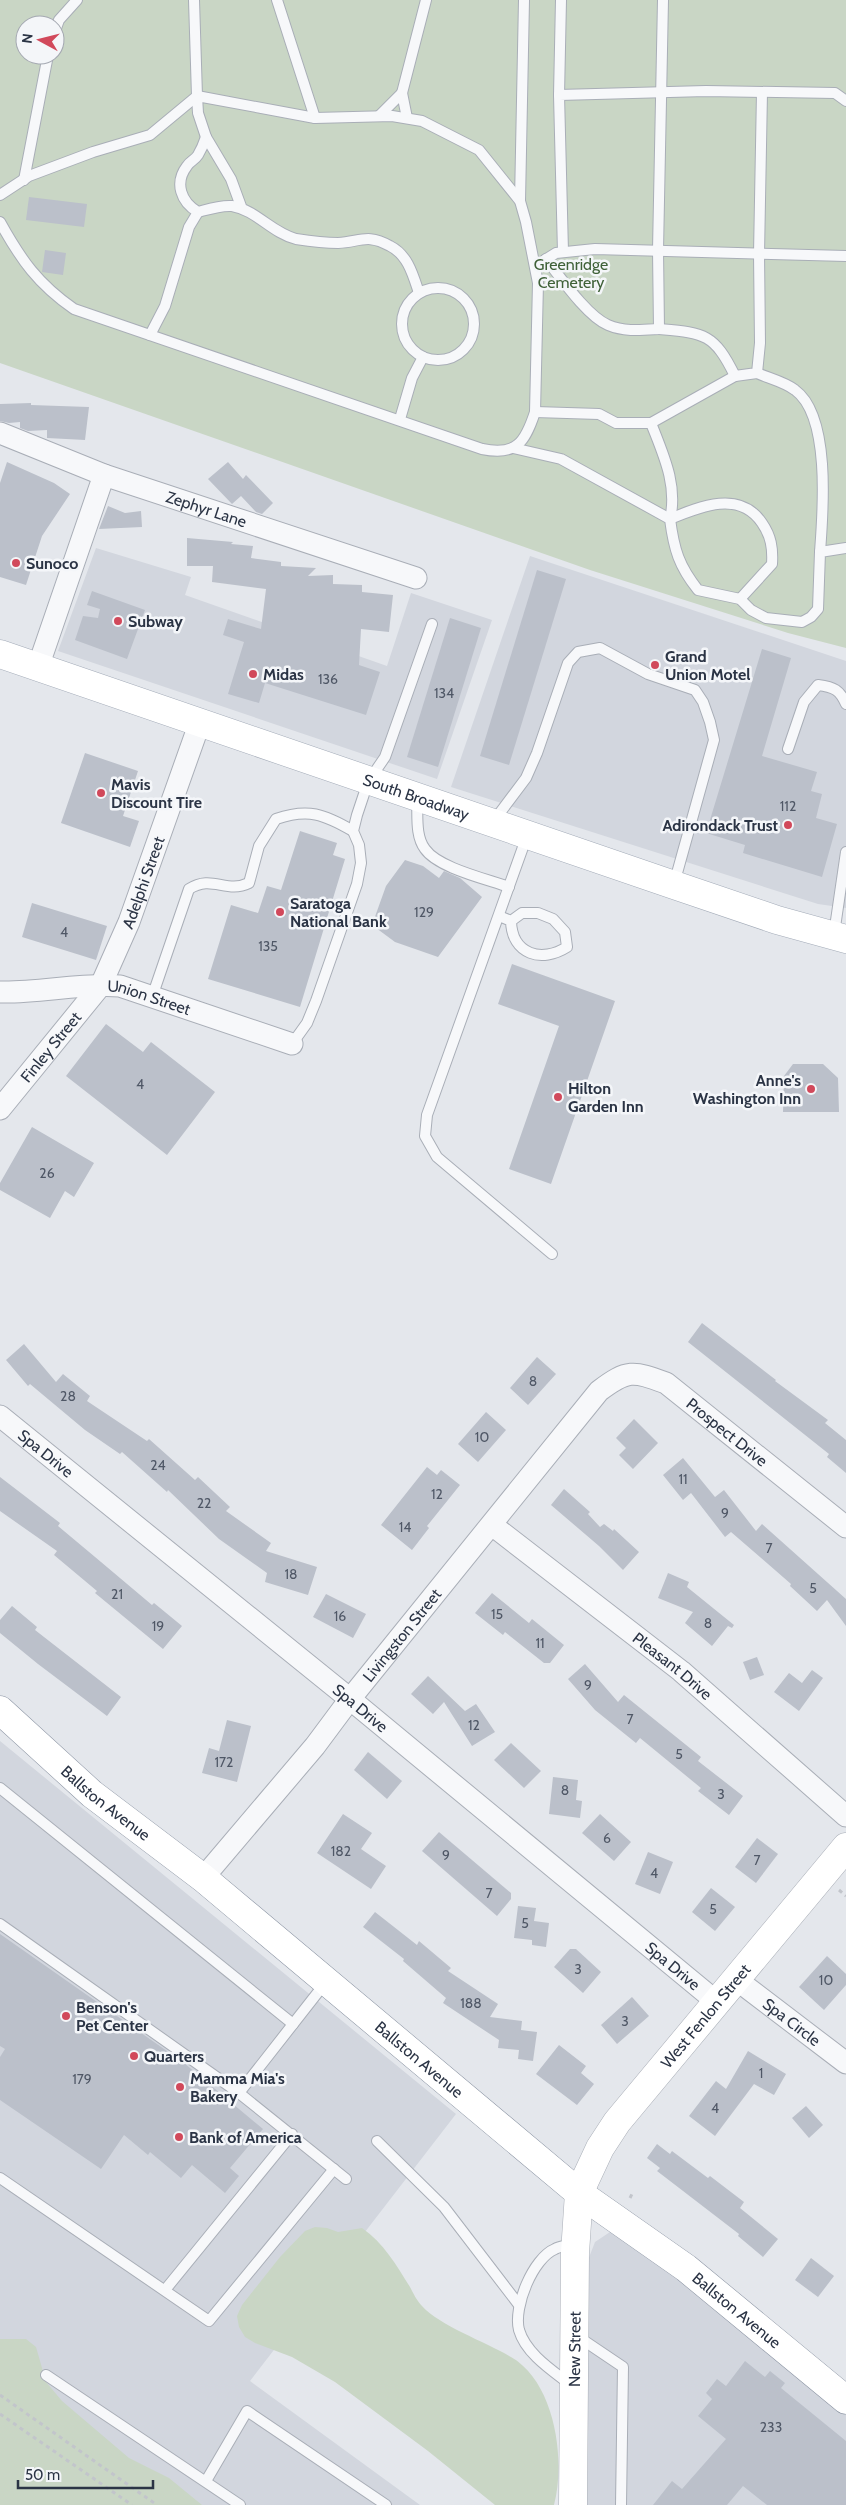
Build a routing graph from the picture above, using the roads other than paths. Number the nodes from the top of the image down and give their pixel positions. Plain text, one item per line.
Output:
1 (77, 0) edge
2 (194, 0) edge
3 (277, 0) edge
4 (426, 0) edge
5 (524, 0) edge
6 (561, 0) edge
7 (663, 0) edge
8 (64, 15) edge
9 (46, 65) edge
10 (662, 92) junction
11 (762, 92) junction
12 (402, 93) junction
13 (835, 93) junction
14 (846, 93) edge
15 (559, 95) junction
16 (197, 96) junction
17 (846, 102) edge
18 (379, 116) junction
19 (314, 118) junction
20 (407, 118) junction
21 (206, 137) junction
22 (24, 180) junction
23 (0, 195) edge
24 (520, 201) junction
25 (242, 209) junction
26 (198, 212) junction
27 (0, 222) edge
28 (658, 250) junction
29 (562, 252) junction
30 (759, 254) junction
31 (846, 256) edge
32 (546, 259) junction
33 (535, 266) junction
34 (418, 294) junction
35 (659, 329) junction
36 (150, 335) junction
37 (423, 357) junction
38 (757, 373) junction
39 (734, 376) junction
40 (535, 412) junction
41 (400, 419) junction
42 (651, 423) junction
43 (0, 433) edge
44 (513, 448) junction
45 (104, 474) junction
46 (670, 520) junction
47 (846, 548) edge
48 (820, 552) junction
49 (416, 578) dead end
50 (740, 599) junction
51 (432, 624) dead end
52 (0, 654) edge
53 (38, 667) junction
54 (846, 704) edge
55 (200, 722) junction
56 (788, 749) dead end
57 (368, 782) junction
58 (417, 798) junction
59 (492, 824) junction
60 (353, 831) junction
61 (528, 835) junction
62 (846, 852) edge
63 (674, 885) junction
64 (509, 887) junction
65 (498, 916) junction
66 (512, 921) junction
67 (842, 936) edge
68 (101, 985) junction
69 (0, 992) edge
70 (152, 997) junction
71 (292, 1044) joint
72 (0, 1109) edge
73 (552, 1254) dead end
74 (599, 1391) joint
75 (0, 1416) edge
76 (492, 1526) junction
77 (846, 1527) edge
78 (350, 1699) junction
79 (0, 1710) edge
80 (0, 1788) edge
81 (846, 1816) edge
82 (846, 1847) edge
83 (203, 1878) junction
84 (0, 1924) edge
85 (737, 1980) junction
86 (327, 1981) junction
87 (718, 2002) junction
88 (293, 2024) junction
89 (846, 2063) edge
90 (239, 2093) junction
91 (292, 2134) junction
92 (376, 2140) dead end
93 (334, 2169) junction
94 (0, 2178) edge
95 (346, 2179) dead end
96 (579, 2193) junction
97 (576, 2244) junction
98 (165, 2290) junction
99 (519, 2304) junction
100 (575, 2335) junction
101 (46, 2375) dead end
102 (574, 2387) junction
103 (846, 2400) edge
104 (206, 2481) junction
105 (240, 2505) edge
106 (386, 2505) edge
107 (573, 2505) edge
108 (622, 2505) edge

1 - 8 lane
2 - 16 lane
3 - 19 lane
4 - 12 lane
5 - 24 lane
6 - 15 lane
7 - 10 lane
9 - 22 lane
10 - 11 lane
10 - 15 lane
10 - 28 lane
11 - 13 lane
11 - 30 lane
12 - 18 lane
12 - 20 lane
13 - 14 lane
13 - 17 lane
15 - 29 lane
16 - 19 lane
16 - 21 lane
16 - 22 lane
18 - 19 lane
18 - 20 lane
20 - 24 lane
21 - 25 lane
21 - 26 lane
22 - 23 lane
24 - 33 lane
25 - 26 lane
25 - 34 lane
26 - 36 lane
27 - 36 lane
28 - 29 lane
28 - 30 lane
28 - 35 lane
29 - 32 lane
30 - 31 lane
30 - 38 lane
32 - 33 lane
32 - 35 lane
33 - 40 lane
34 - 37 lane
34 - 37 lane
35 - 39 lane
36 - 41 lane
37 - 41 lane
38 - 39 lane
38 - 48 lane
39 - 42 lane
40 - 42 lane
40 - 44 lane
41 - 44 lane
42 - 46 lane
43 - 45 street, Zephyr Lane
44 - 46 lane
45 - 49 street, Zephyr Lane
45 - 53 street
46 - 50 lane
46 - 50 lane
47 - 48 lane
48 - 50 lane
51 - 57 lane
52 - 53 main road, South Broadway
53 - 55 main road, South Broadway
54 - 56 lane
55 - 57 main road, South Broadway
55 - 68 street, Adelphi Street
57 - 58 main road, South Broadway
57 - 60 lane
58 - 59 main road, South Broadway
58 - 64 lane
59 - 61 main road, South Broadway
59 - 63 lane
60 - 70 lane
60 - 71 lane
61 - 63 main road, South Broadway
61 - 64 lane
62 - 67 lane
63 - 67 main road, South Broadway
64 - 65 lane
65 - 66 lane
65 - 73 lane
66 - 66 lane
68 - 69 street, Union Street
68 - 70 street, Union Street
68 - 72 street, Finley Street
70 - 71 street, Union Street
74 - 76 street, Livingston Street
74 - 77 street, Prospect Drive
75 - 78 street, Spa Drive
76 - 78 street, Livingston Street
76 - 81 street, Pleasant Drive
78 - 83 street, Livingston Street
78 - 87 street, Spa Drive
79 - 83 main road, Ballston Avenue
80 - 88 lane
82 - 85 main road, West Fenlon Street
83 - 86 main road, Ballston Avenue
84 - 90 lane
85 - 87 main road, West Fenlon Street
85 - 89 street, Spa Circle
86 - 88 lane
86 - 96 main road, Ballston Avenue
87 - 96 main road, West Fenlon Street
88 - 90 lane
90 - 91 lane
91 - 93 lane
91 - 98 lane
92 - 99 lane
93 - 95 lane
93 - 98 lane
94 - 98 lane
96 - 97 main road, New Street
96 - 103 main road, Ballston Avenue
97 - 99 lane
97 - 100 main road, New Street
99 - 102 lane
100 - 102 main road, New Street
100 - 108 lane
101 - 104 lane
102 - 107 main road, New Street
104 - 105 lane
104 - 106 lane

